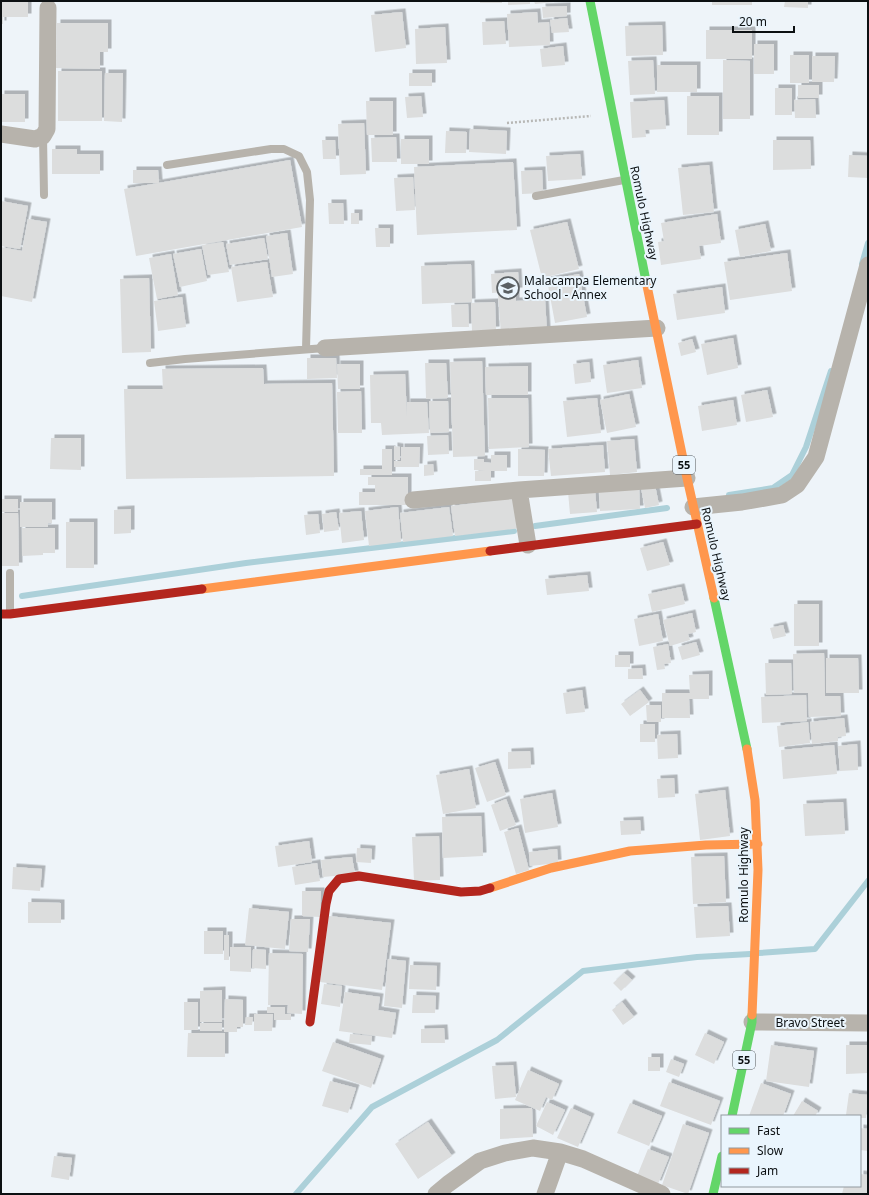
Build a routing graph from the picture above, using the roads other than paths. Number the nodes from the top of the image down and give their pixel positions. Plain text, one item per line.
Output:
1 (590, 1) edge
2 (48, 8) dead end
3 (1, 134) edge
4 (43, 136) junction
5 (167, 165) dead end
6 (625, 180) junction
7 (44, 195) dead end
8 (536, 196) dead end
9 (868, 265) edge
10 (656, 328) junction
11 (325, 348) joint
12 (306, 349) junction
13 (150, 363) dead end
14 (687, 478) junction
15 (519, 490) junction
16 (413, 500) dead end
17 (693, 507) junction
18 (697, 524) junction
19 (528, 545) junction
20 (10, 573) dead end
21 (6, 614) edge
22 (758, 844) junction
23 (310, 1022) dead end
24 (752, 1022) junction
25 (868, 1023) edge
26 (732, 1115) edge
27 (560, 1152) junction
28 (721, 1161) edge
29 (436, 1194) edge
30 (545, 1194) edge
31 (662, 1194) edge
32 (714, 1194) edge

1 - 6 main road, Romulo Highway / 55
2 - 4 street
3 - 4 street
4 - 7 lane
5 - 12 lane
6 - 8 lane
6 - 10 main road, Romulo Highway / 55
9 - 17 street
10 - 11 street
10 - 14 main road, Romulo Highway / 55
11 - 12 lane
12 - 13 lane
14 - 15 street
14 - 17 main road, Romulo Highway / 55
15 - 16 street
15 - 19 street
17 - 18 main road, Romulo Highway / 55
18 - 19 main road
18 - 22 main road, Romulo Highway / 55
19 - 21 main road
20 - 21 lane
22 - 23 main road
22 - 24 main road, Romulo Highway / 55
24 - 25 street, Bravo Street
24 - 26 main road, Romulo Highway / 55
27 - 29 street
27 - 30 street
27 - 31 street
28 - 32 main road

